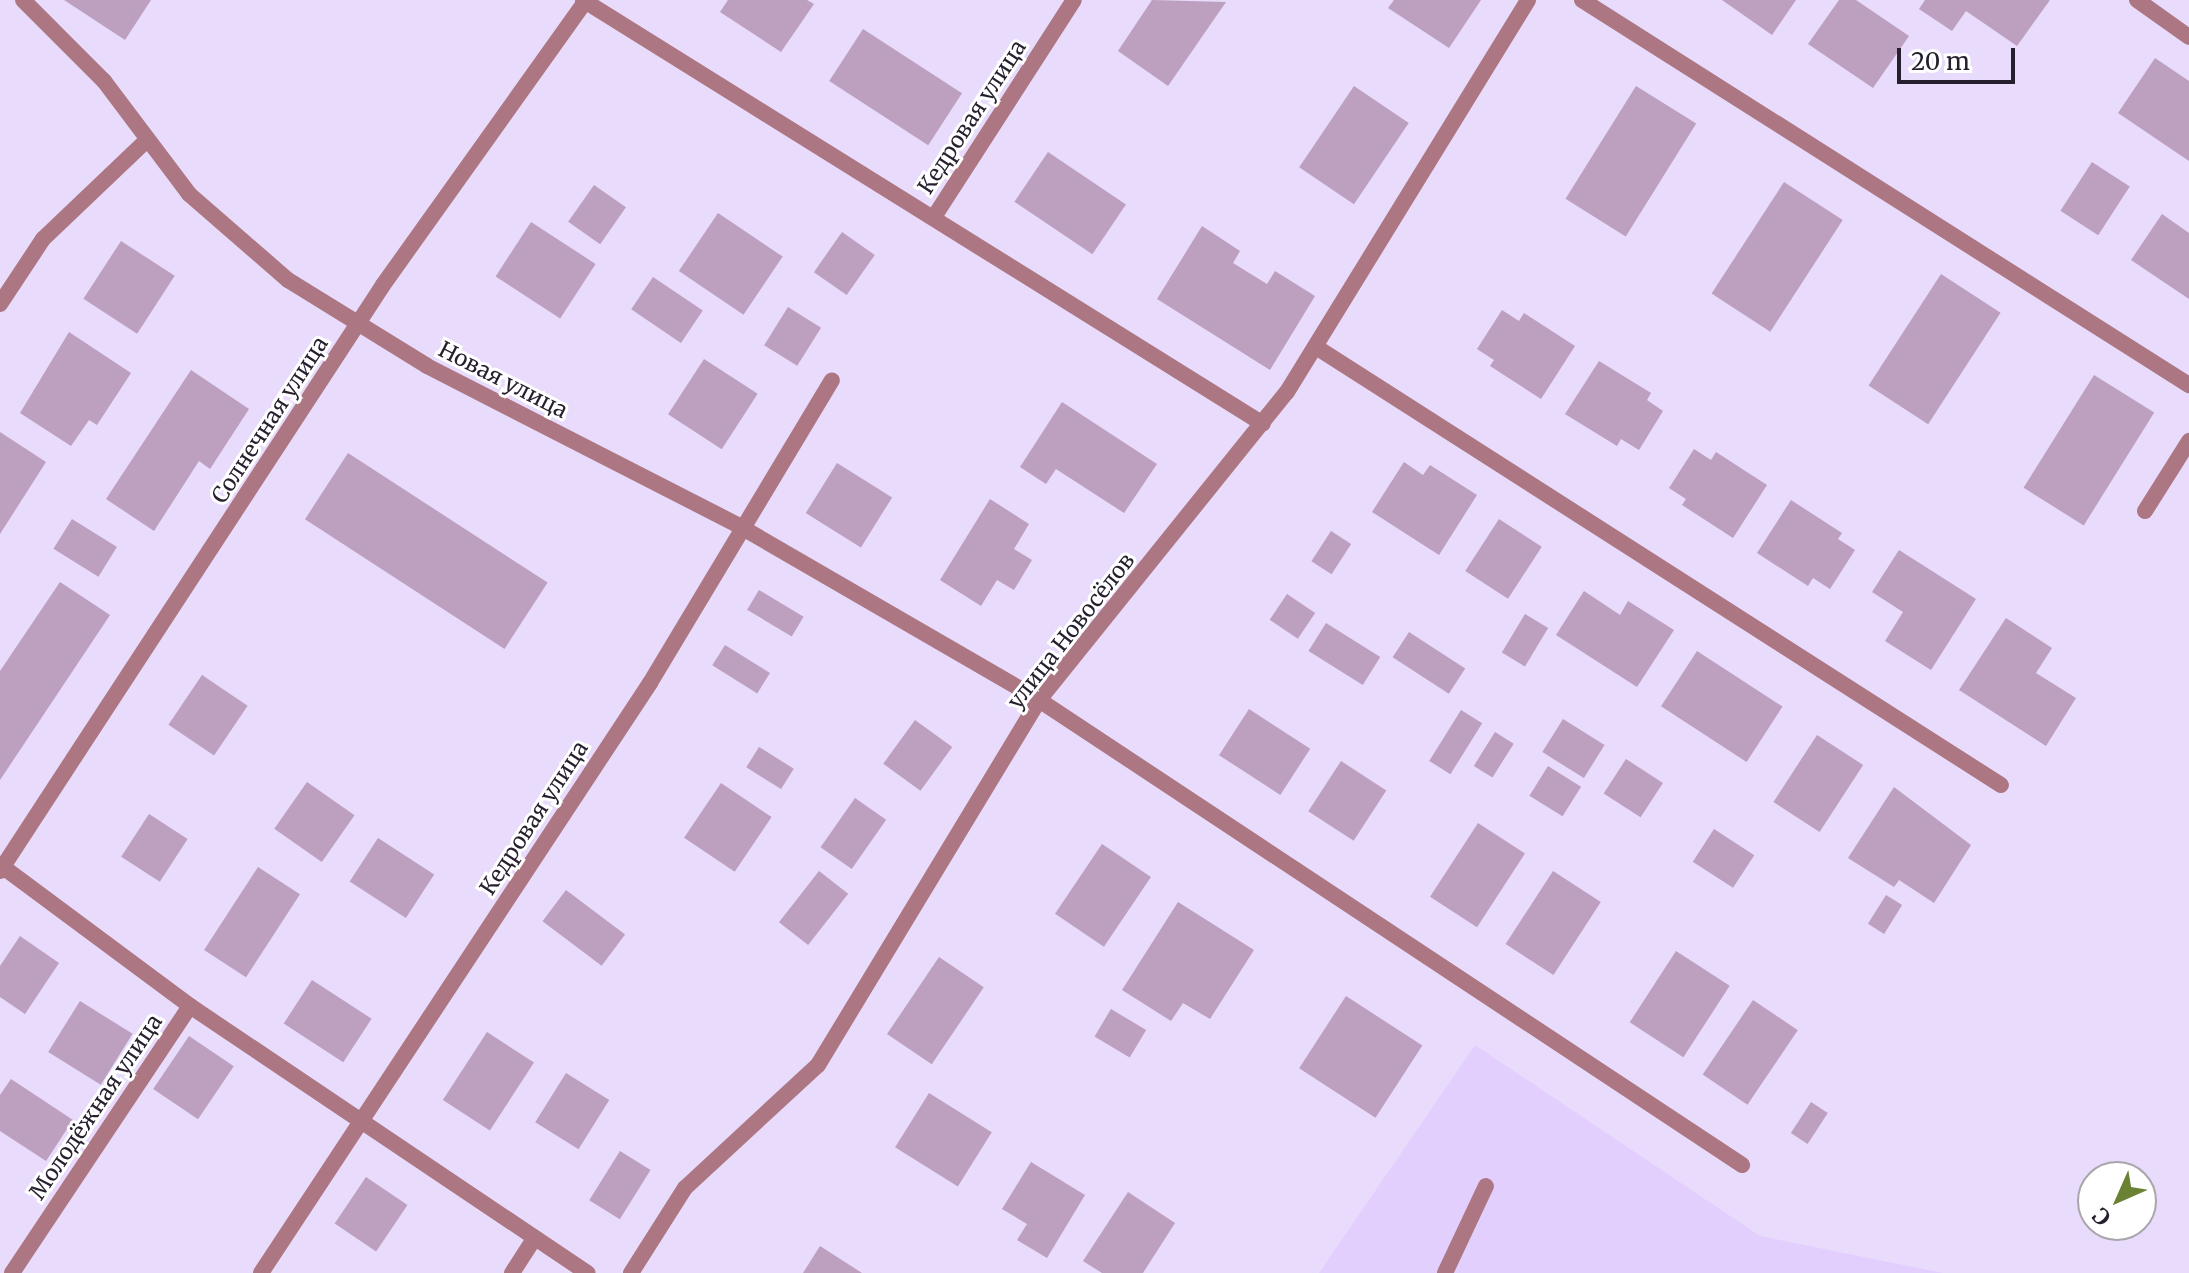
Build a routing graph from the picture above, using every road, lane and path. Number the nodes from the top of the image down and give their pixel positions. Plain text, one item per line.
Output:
1 (23, 0) edge
2 (585, 0) edge
3 (1074, 0) edge
4 (1528, 0) edge
5 (1582, 0) edge
6 (2137, 0) edge
7 (2189, 37) edge
8 (146, 141) junction
9 (934, 217) junction
10 (0, 304) edge
11 (359, 326) junction
12 (1316, 347) junction
13 (832, 380) dead end
14 (2189, 385) edge
15 (1263, 424) junction
16 (2189, 441) edge
17 (2145, 511) dead end
18 (741, 527) junction
19 (1039, 700) junction
20 (2001, 785) dead end
21 (1, 868) edge
22 (190, 1006) junction
23 (359, 1122) junction
24 (1742, 1165) dead end
25 (1486, 1186) dead end
26 (534, 1239) junction
27 (12, 1273) edge
28 (261, 1273) edge
29 (512, 1273) edge
30 (588, 1273) edge
31 (631, 1273) edge
32 (1445, 1273) edge

1 - 8 street, Новая улица
2 - 9 street
2 - 11 street, Солнечная улица
3 - 9 street, Кедровая улица
4 - 12 street, улица Новосёлов
5 - 14 street
6 - 7 street
8 - 10 street
8 - 11 street, Новая улица
9 - 15 street
11 - 18 street, Новая улица
11 - 21 street, Солнечная улица
12 - 15 street, улица Новосёлов
12 - 20 street
13 - 18 street, Кедровая улица
15 - 19 street, улица Новосёлов
16 - 17 street
18 - 19 street, Новая улица
18 - 23 street, Кедровая улица
19 - 24 street, Новая улица
19 - 31 street, улица Новосёлов
21 - 22 street
22 - 23 street
22 - 27 street, Молодёжная улица
23 - 26 street
23 - 28 street, Кедровая улица
25 - 32 street
26 - 29 street
26 - 30 street

